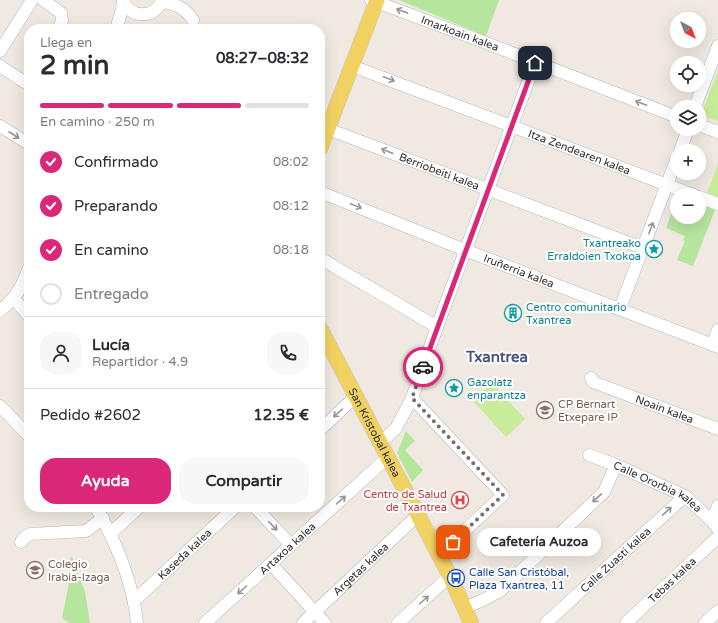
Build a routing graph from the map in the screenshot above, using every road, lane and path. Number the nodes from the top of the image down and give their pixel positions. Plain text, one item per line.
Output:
1 (32, 0) edge
2 (43, 0) edge
3 (182, 0) edge
4 (123, 1) edge
5 (162, 1) edge
6 (375, 1) edge
7 (140, 15) junction
8 (60, 24) edge
9 (118, 24) edge
10 (125, 24) edge
11 (195, 24) edge
12 (718, 46) edge
13 (0, 51) edge
14 (535, 63) junction
15 (0, 66) edge
16 (352, 66) junction
17 (24, 82) edge
18 (697, 100) edge
19 (670, 114) edge
20 (0, 126) edge
21 (512, 126) junction
22 (706, 128) edge
23 (328, 129) junction
24 (718, 132) edge
25 (325, 136) edge
26 (24, 141) edge
27 (670, 176) edge
28 (667, 184) junction
29 (677, 188) edge
30 (489, 190) junction
31 (325, 194) edge
32 (706, 200) edge
33 (718, 204) edge
34 (640, 247) dead end
35 (465, 250) junction
36 (325, 261) edge
37 (24, 282) edge
38 (14, 299) junction
39 (622, 304) dead end
40 (24, 310) edge
41 (0, 312) edge
42 (437, 327) junction
43 (718, 330) edge
44 (325, 343) edge
45 (715, 346) edge
46 (591, 378) dead end
47 (355, 397) junction
48 (412, 398) junction
49 (0, 406) edge
50 (325, 425) edge
51 (24, 428) edge
52 (718, 429) edge
53 (380, 444) junction
54 (589, 455) dead end
55 (387, 458) junction
56 (616, 465) junction
57 (685, 496) junction
58 (718, 506) edge
59 (99, 512) edge
60 (126, 512) edge
61 (230, 512) edge
62 (260, 512) edge
63 (418, 515) junction
64 (103, 518) junction
65 (715, 525) edge
66 (110, 534) junction
67 (718, 538) edge
68 (21, 542) dead end
69 (291, 545) junction
70 (438, 555) junction
71 (271, 564) junction
72 (450, 576) junction
73 (134, 601) junction
74 (464, 608) junction
75 (718, 611) edge
76 (315, 612) junction
77 (137, 623) edge
78 (205, 623) edge
79 (303, 623) edge
80 (325, 623) edge
81 (398, 623) edge
82 (471, 623) edge
83 (546, 623) edge
84 (626, 623) edge
85 (705, 623) edge

1 - 13 street
2 - 8 street
3 - 11 street
4 - 7 street
4 - 9 street
5 - 7 street
5 - 11 street
14 -> 6 street, Imarkoain kalea
6 - 16 main road
7 - 10 street
12 - 18 street
19 -> 14 street, Imarkoain kalea
14 - 21 street
15 - 17 street
16 -> 21 street, Itza Zendearen kalea
16 - 23 main road
20 -> 26 street
21 - 28 street, Itza Zendearen kalea
21 - 30 street
22 - 24 street
23 - 25 main road
30 -> 23 street, Berriobeiti kalea
27 - 28 street
28 - 29 street, Itza Zendearen kalea
39 -> 28 street
30 - 34 street, Berriobeiti kalea
30 - 35 street
31 -> 35 street, Iruñerria kalea
32 - 33 street
35 - 42 street
35 - 45 street, Iruñerria kalea
36 - 42 street
37 - 38 street
38 - 40 street
38 - 41 street
42 - 48 street
43 - 45 street
44 - 47 main road, San Kristobal kalea
46 - 52 street, Noain kalea
47 -> 50 street
47 - 53 main road, San Kristobal kalea
48 - 53 street
48 - 70 street
49 - 51 street
53 - 55 main road, San Kristobal kalea
54 - 56 street, Calle Ororbia kalea
55 - 63 main road, San Kristobal kalea
69 -> 55 street, Artaxoa kalea
56 - 57 street, Calle Ororbia kalea
56 -> 74 street
57 - 65 street, Calle Ororbia kalea
83 -> 57 street, Calle Zuasti kalea
58 - 65 street
59 - 64 street
60 - 66 street
61 - 73 street, Kaseda kalea
62 -> 69 street
63 - 70 main road, San Kristobal kalea
63 - 76 street, Argetas kalea
64 - 66 street
64 - 68 street
66 - 73 street
67 - 84 street, Tebas kalea
69 - 71 street, Artaxoa kalea
70 - 72 main road, San Kristobal kalea
71 - 76 street
71 -> 78 street, Artaxoa kalea
72 - 74 main road, San Kristobal kalea
81 -> 72 street
73 - 77 street
74 - 82 main road, San Kristobal kalea
75 - 85 street
76 - 79 street, Argetas kalea
76 - 80 street

